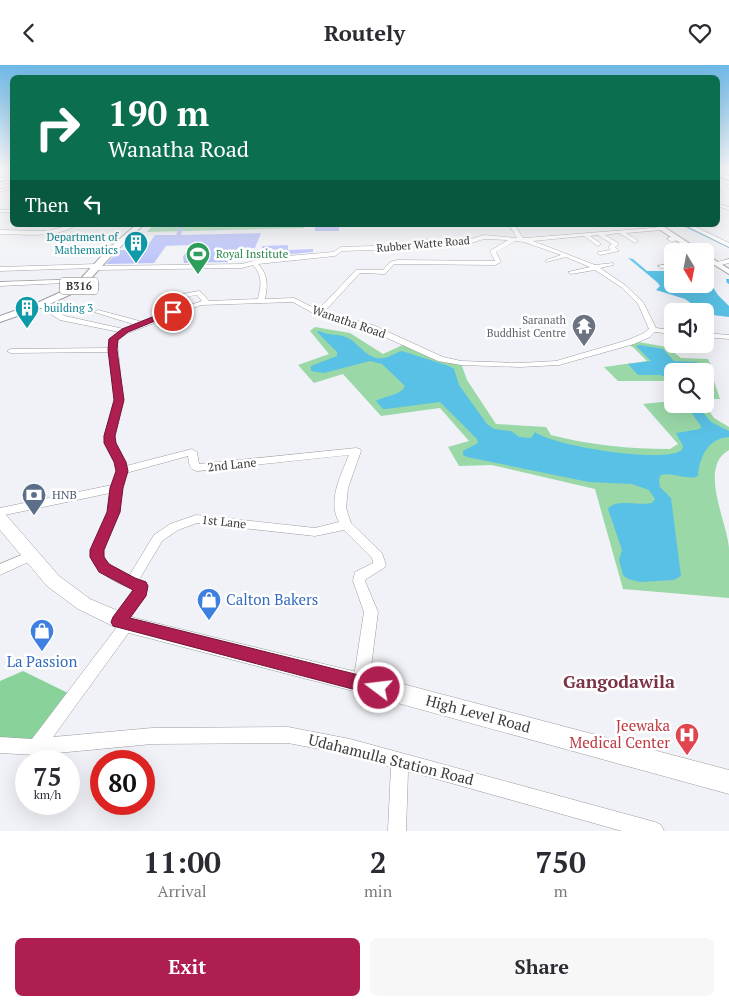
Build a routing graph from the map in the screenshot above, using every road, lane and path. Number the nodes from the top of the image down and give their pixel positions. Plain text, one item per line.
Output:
1 (68, 227) edge
2 (138, 227) edge
3 (513, 227) edge
4 (659, 227) edge
5 (692, 227) edge
6 (0, 232) edge
7 (620, 232) junction
8 (600, 233) junction
9 (585, 235) junction
10 (520, 239) junction
11 (635, 241) dead end
12 (682, 243) edge
13 (598, 244) dead end
14 (729, 245) edge
15 (600, 253) dead end
16 (567, 255) junction
17 (548, 261) dead end
18 (729, 261) edge
19 (254, 263) junction
20 (715, 263) joint
21 (611, 265) dead end
22 (96, 267) junction
23 (595, 267) junction
24 (0, 269) edge
25 (571, 272) dead end
26 (729, 272) edge
27 (85, 281) junction
28 (0, 283) edge
29 (261, 301) junction
30 (206, 302) junction
31 (40, 305) junction
32 (98, 312) dead end
33 (173, 312) junction
34 (319, 313) junction
35 (0, 319) edge
36 (142, 324) junction
37 (653, 329) junction
38 (664, 330) edge
39 (125, 331) junction
40 (714, 336) edge
41 (729, 337) edge
42 (112, 350) junction
43 (11, 351) dead end
44 (122, 471) junction
45 (116, 488) junction
46 (0, 512) edge
47 (0, 519) edge
48 (346, 525) junction
49 (31, 557) junction
50 (0, 570) edge
51 (131, 583) junction
52 (123, 623) junction
53 (361, 683) junction
54 (0, 745) edge
55 (36, 747) junction
56 (400, 762) junction
57 (729, 782) edge
58 (397, 831) edge
59 (656, 831) edge

1 - 6 street
2 - 22 main road, B316
3 - 10 street
4 - 7 street, Rubber Watte Road
4 - 12 main road
5 - 14 street
7 - 8 street, Rubber Watte Road
7 - 11 street
8 - 9 street, Rubber Watte Road
8 - 15 street
9 - 10 street, Rubber Watte Road
9 - 13 street
10 - 16 street
10 - 19 street, Rubber Watte Road
10 - 34 street
16 - 17 street
16 - 23 street
18 - 20 street
19 - 22 street, Rubber Watte Road
19 - 29 street
20 - 26 main road
21 - 23 street
22 - 24 street, Rubber Watte Road
22 - 27 main road, B316
23 - 25 street
23 - 37 street
27 - 28 street
27 - 31 main road, B316
29 - 30 street, Wanatha Road
29 - 34 street, Wanatha Road
30 - 33 street, Wanatha Road
30 - 33 street
31 - 35 main road, B316
31 - 39 street
32 - 36 street
33 - 36 street, Wanatha Road
34 - 37 street, Wanatha Road
36 - 39 street, Wanatha Road
37 - 38 street
39 - 42 street
40 - 41 street
42 - 43 street
42 - 44 street
44 - 45 street
44 - 48 street, 2nd Lane
45 - 46 street
45 - 51 street
47 - 49 highway, High Level Road
48 - 51 street, 1st Lane
48 - 53 street
49 - 50 street
49 - 52 highway, High Level Road
51 - 52 street
52 - 53 highway, High Level Road
52 - 55 street
53 - 57 highway, High Level Road
54 - 55 street, Udahamulla Station Road
55 - 56 street, Udahamulla Station Road
56 - 58 street
56 - 59 street, Udahamulla Station Road

